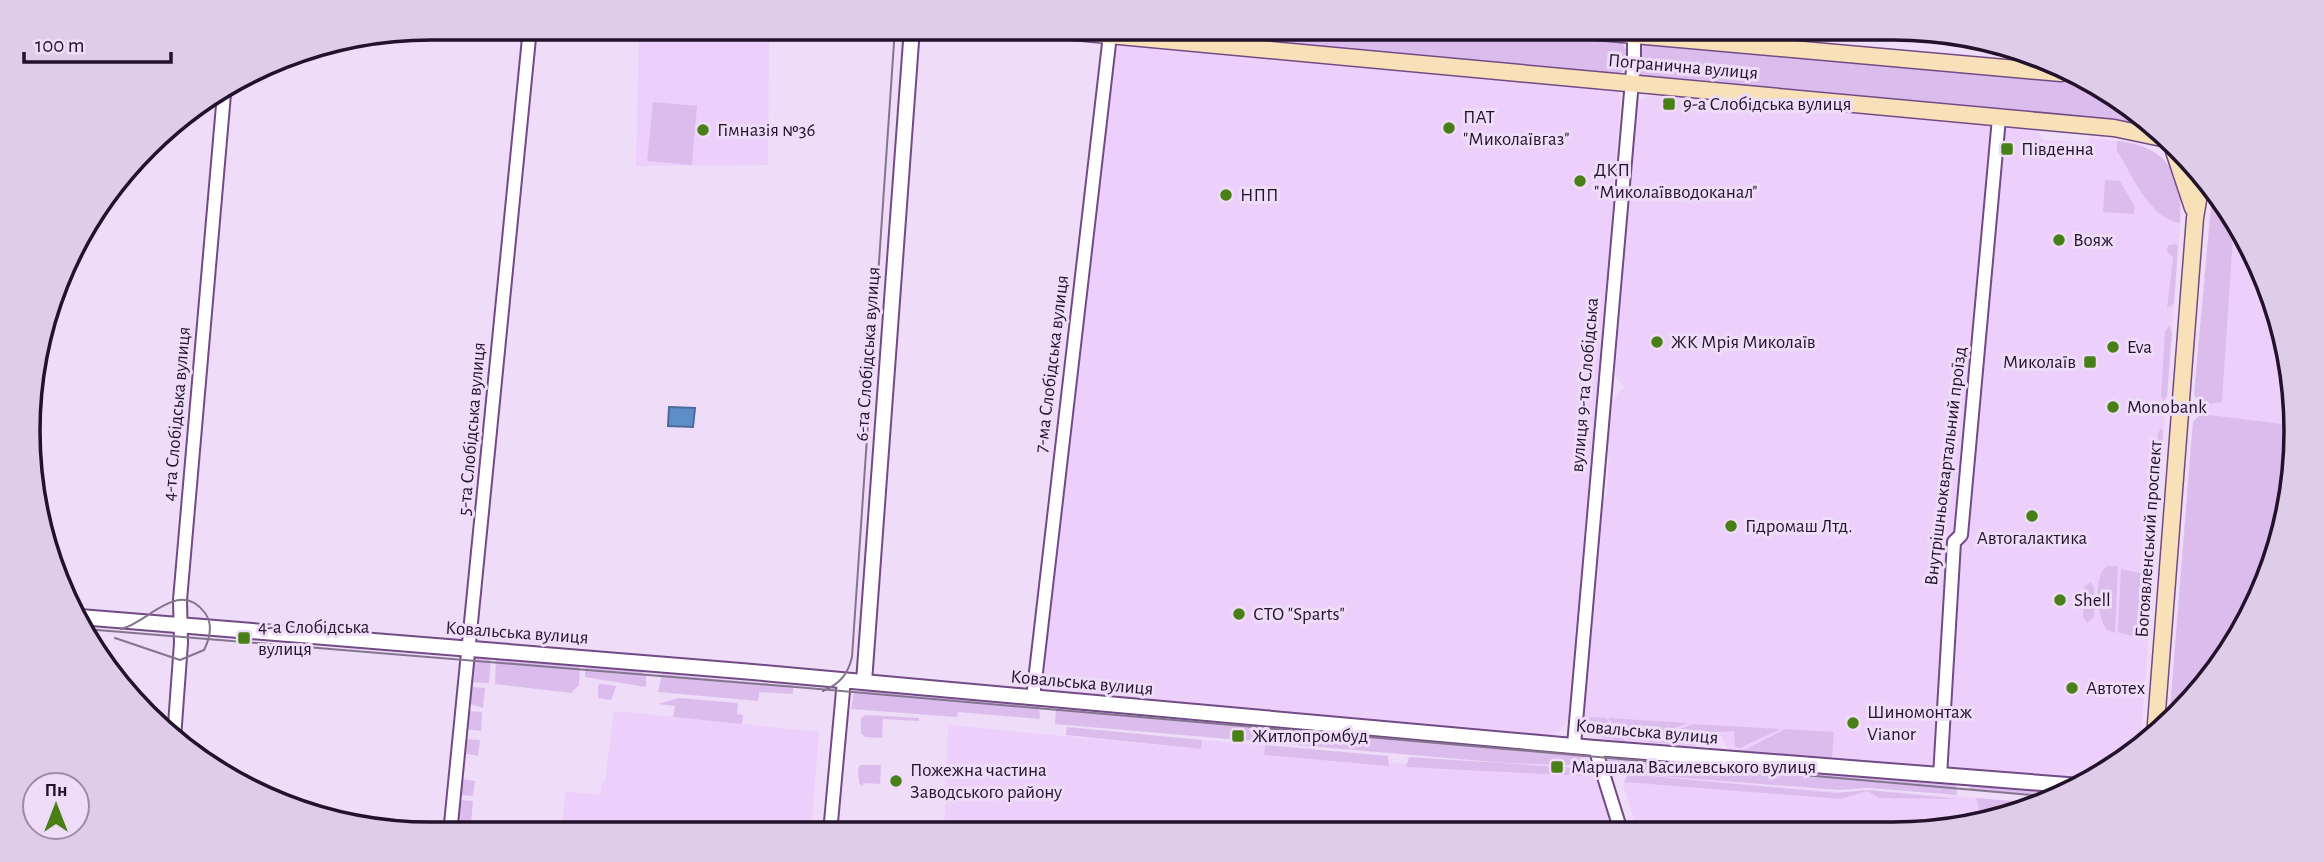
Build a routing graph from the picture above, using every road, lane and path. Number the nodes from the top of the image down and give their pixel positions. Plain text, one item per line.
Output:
1 (529, 40) edge
2 (911, 40) edge
3 (1109, 40) edge
4 (1173, 40) edge
5 (1634, 40) edge
6 (1717, 40) edge
7 (2046, 72) edge
8 (1632, 84) junction
9 (223, 100) edge
10 (1999, 118) junction
11 (2150, 136) edge
12 (2180, 166) edge
13 (2200, 189) edge
14 (2205, 195) edge
15 (2195, 218) junction
16 (88, 618) edge
17 (181, 625) junction
18 (470, 649) junction
19 (844, 680) junction
20 (864, 682) junction
21 (1033, 698) junction
22 (2156, 720) edge
23 (175, 726) edge
24 (1574, 745) junction
25 (1595, 748) junction
26 (1940, 776) junction
27 (2059, 784) edge
28 (451, 822) edge
29 (831, 822) edge
30 (1618, 822) edge

1 - 18 street, 5-та Слобідська вулиця
2 - 20 street, 6-та Слобідська вулиця
3 - 21 street, 7-ма Слобідська вулиця
4 - 8 main road, Погранична вулиця
5 - 8 street, вулиця 9-та Слобідська
6 - 7 main road, Погранична вулиця
8 - 10 main road, Погранична вулиця
8 - 24 street, вулиця 9-та Слобідська
9 - 17 street, 4-та Слобідська вулиця
10 - 11 main road, Погранична вулиця
10 - 26 street, Внутрішньоквартальний проїзд
12 - 15 main road, Богоявленський проспект
13 - 15 main road, Богоявленський проспект
14 - 15 main road
15 - 22 main road, Богоявленський проспект
16 - 17 street, Ковальська вулиця
17 - 18 street, Ковальська вулиця
17 - 23 street, 4-та Слобідська вулиця
18 - 19 street, Ковальська вулиця
18 - 28 street, 5-та Слобідська вулиця
19 - 20 street, Ковальська вулиця
19 - 29 street
20 - 21 street, Ковальська вулиця
21 - 24 street, Ковальська вулиця
24 - 25 street, Ковальська вулиця
25 - 26 street, Ковальська вулиця
25 - 30 street
26 - 27 street, Ковальська вулиця

